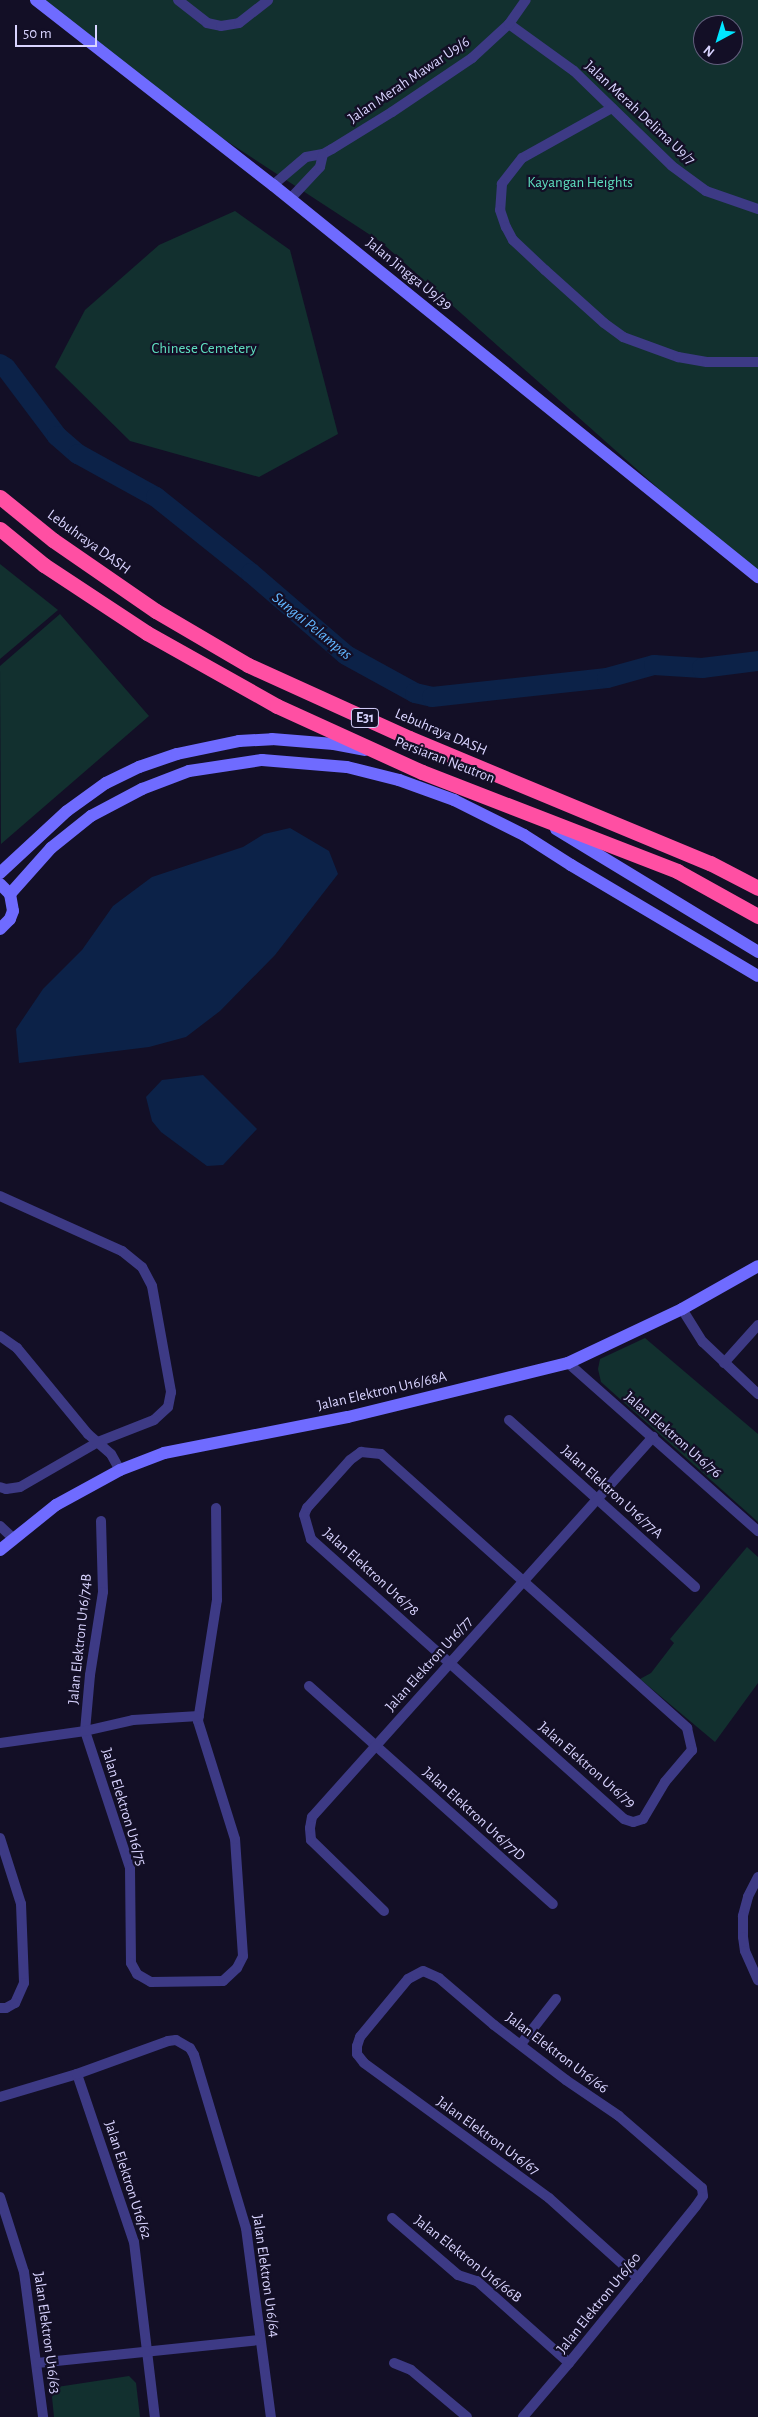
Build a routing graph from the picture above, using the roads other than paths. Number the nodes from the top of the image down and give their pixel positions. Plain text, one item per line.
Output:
1 (36, 0) edge
2 (178, 0) edge
3 (268, 0) edge
4 (526, 0) edge
5 (510, 24) junction
6 (612, 108) junction
7 (323, 154) junction
8 (273, 185) junction
9 (290, 199) junction
10 (758, 209) edge
11 (758, 362) edge
12 (0, 497) edge
13 (0, 529) edge
14 (758, 577) edge
15 (0, 873) edge
16 (0, 884) edge
17 (758, 888) edge
18 (10, 894) junction
19 (758, 916) edge
20 (0, 929) edge
21 (758, 952) edge
22 (758, 976) edge
23 (0, 1196) edge
24 (758, 1266) edge
25 (682, 1310) junction
26 (758, 1325) edge
27 (0, 1336) edge
28 (724, 1362) junction
29 (568, 1363) junction
30 (758, 1394) edge
31 (509, 1420) dead end
32 (653, 1437) junction
33 (98, 1442) junction
34 (120, 1470) junction
35 (0, 1487) edge
36 (597, 1499) junction
37 (216, 1508) dead end
38 (102, 1521) dead end
39 (0, 1526) edge
40 (758, 1531) edge
41 (13, 1538) junction
42 (0, 1550) edge
43 (523, 1581) junction
44 (695, 1587) dead end
45 (450, 1663) junction
46 (309, 1686) dead end
47 (198, 1716) junction
48 (86, 1731) junction
49 (0, 1744) edge
50 (376, 1746) junction
51 (0, 1838) edge
52 (758, 1877) edge
53 (553, 1904) dead end
54 (384, 1911) dead end
55 (758, 1980) edge
56 (556, 1999) dead end
57 (0, 2008) edge
58 (381, 2012) joint
59 (521, 2044) junction
60 (77, 2074) junction
61 (0, 2096) edge
62 (0, 2197) edge
63 (696, 2206) joint
64 (392, 2218) dead end
65 (638, 2278) junction
66 (260, 2340) junction
67 (148, 2352) junction
68 (37, 2363) junction
69 (394, 2363) dead end
70 (569, 2363) junction
71 (43, 2417) edge
72 (155, 2417) edge
73 (271, 2417) edge
74 (468, 2417) edge
75 (523, 2417) edge

1 - 8 street, Jalan Jingga U9/39
2 - 3 street
4 - 5 street, Jalan Merah Mawar U9/6
5 - 6 street, Jalan Merah Delima U9/7
5 - 7 street, Jalan Merah Mawar U9/6
6 - 10 street, Jalan Merah Delima U9/7
6 - 11 street
7 - 8 street, Jalan Merah Mawar U9/6
7 - 9 street
8 - 9 street, Jalan Jingga U9/39
9 - 14 street, Jalan Jingga U9/39
12 - 17 highway, Lebuhraya DASH / E31
13 - 19 highway, E31, bridge
15 - 21 street, Persiaran Neutron
16 - 18 street
18 - 20 street
18 - 22 street
23 - 33 street
24 - 25 street, Jalan Elektron U16/68A
25 - 28 street
25 - 29 street, Jalan Elektron U16/68A
26 - 28 street
27 - 33 street
28 - 30 street
29 - 32 street, Jalan Elektron U16/76
29 - 34 street, Jalan Elektron U16/68A
31 - 36 street, Jalan Elektron U16/77A
32 - 36 street, Jalan Elektron U16/77
32 - 40 street, Jalan Elektron U16/76
33 - 34 street
33 - 35 street
34 - 41 street, Jalan Elektron U16/68A
36 - 43 street, Jalan Elektron U16/77
36 - 44 street, Jalan Elektron U16/77A
37 - 47 street
38 - 48 street, Jalan Elektron U16/74B
39 - 41 street
41 - 42 street, Jalan Elektron U16/68A
43 - 45 street, Jalan Elektron U16/77
43 - 45 street, Jalan Elektron U16/78
43 - 45 street, Jalan Elektron U16/79
45 - 50 street, Jalan Elektron U16/77
46 - 50 street, Jalan Elektron U16/77D
47 - 48 street
47 - 48 street, Jalan Elektron U16/75
48 - 49 street
50 - 53 street, Jalan Elektron U16/77D
50 - 54 street, Jalan Elektron U16/77
51 - 57 street
52 - 55 street
56 - 59 street
58 - 59 street, Jalan Elektron U16/66
58 - 65 street, Jalan Elektron U16/67
59 - 63 street, Jalan Elektron U16/66
60 - 61 street
60 - 66 street, Jalan Elektron U16/64
60 - 67 street, Jalan Elektron U16/62
62 - 68 street, Jalan Elektron U16/63
63 - 65 street, Jalan Elektron U16/60
64 - 70 street, Jalan Elektron U16/66B
65 - 70 street, Jalan Elektron U16/60
66 - 67 street
66 - 73 street, Jalan Elektron U16/64
67 - 68 street
67 - 72 street, Jalan Elektron U16/62
68 - 71 street, Jalan Elektron U16/63
69 - 74 street
70 - 75 street, Jalan Elektron U16/60

